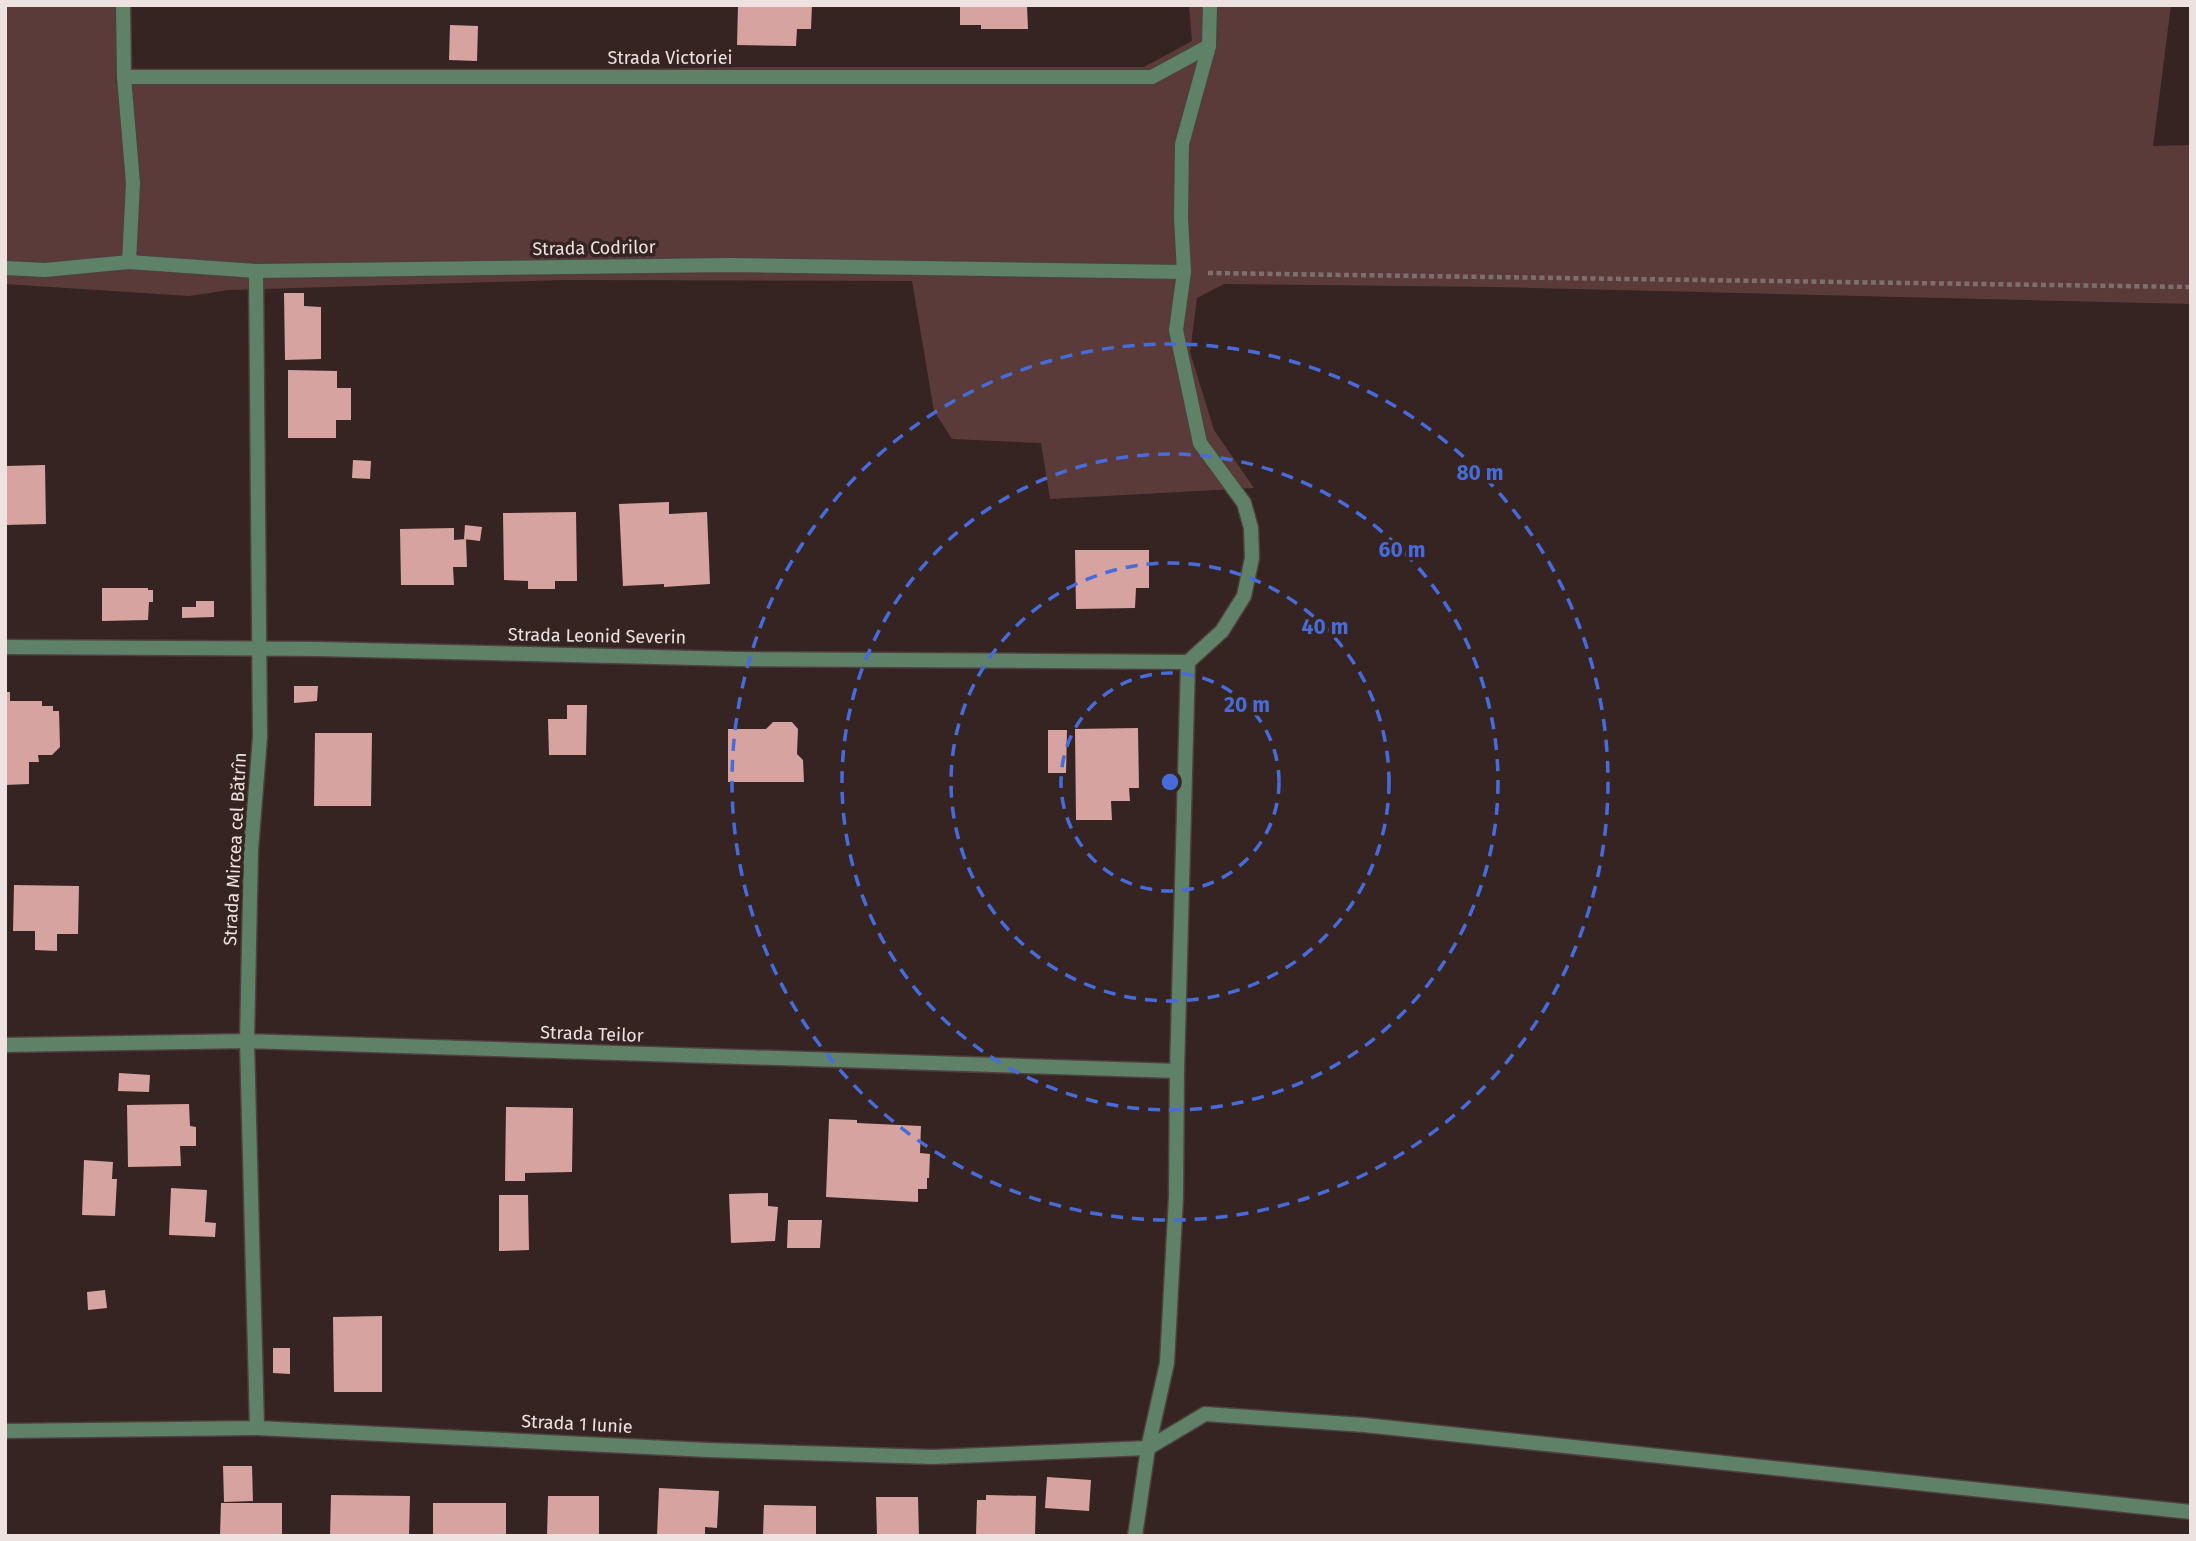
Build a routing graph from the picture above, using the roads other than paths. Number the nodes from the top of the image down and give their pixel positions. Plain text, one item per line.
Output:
1 (123, 5) edge
2 (1210, 5) edge
3 (1209, 46) junction
4 (124, 77) junction
5 (129, 262) junction
6 (5, 268) edge
7 (256, 271) junction
8 (1184, 272) junction
9 (5, 648) edge
10 (260, 650) junction
11 (1188, 662) junction
12 (247, 1041) junction
13 (5, 1045) edge
14 (1177, 1071) junction
15 (257, 1428) junction
16 (5, 1431) edge
17 (1148, 1448) junction
18 (2191, 1512) edge
19 (1135, 1536) edge

1 - 4 street
2 - 3 street
3 - 4 street, Strada Victoriei
3 - 8 street
4 - 5 street
5 - 6 street, Strada Codrilor
5 - 7 street, Strada Codrilor
7 - 8 street, Strada Codrilor
7 - 10 street, Strada Mircea cel Bătrîn
8 - 11 street
9 - 10 street, Strada Leonid Severin
10 - 11 street, Strada Leonid Severin
10 - 12 street, Strada Mircea cel Bătrîn
11 - 14 street
12 - 13 street, Strada Teilor
12 - 14 street, Strada Teilor
12 - 15 street, Strada Mircea cel Bătrîn
14 - 17 street
15 - 16 street, Strada 1 Iunie
15 - 17 street, Strada 1 Iunie
17 - 18 street
17 - 19 street

